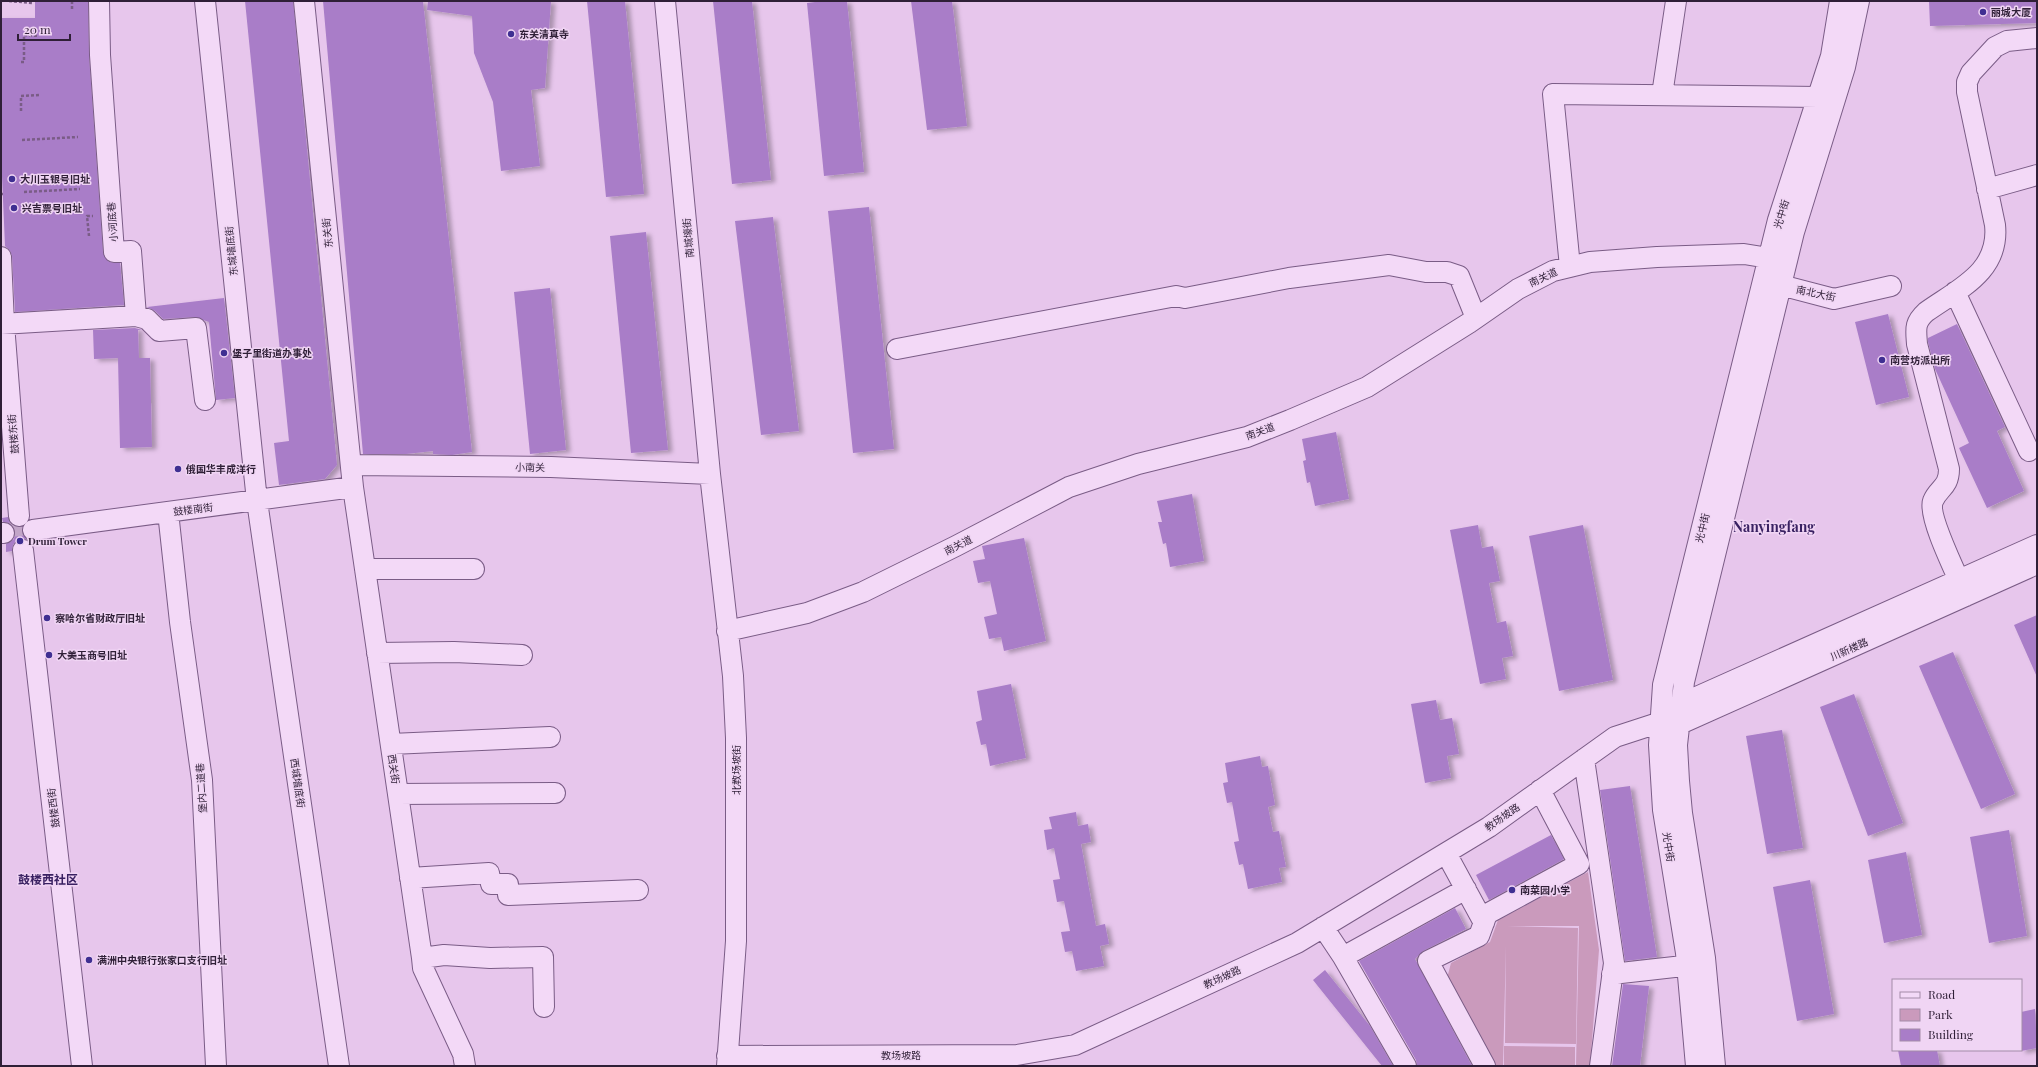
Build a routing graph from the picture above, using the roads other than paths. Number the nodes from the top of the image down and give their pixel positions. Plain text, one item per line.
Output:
1 (99, 1) edge
2 (205, 1) edge
3 (304, 1) edge
4 (665, 1) edge
5 (1676, 1) edge
6 (1840, 1) edge
7 (1860, 1) edge
8 (2037, 38) edge
9 (1662, 95) junction
10 (1826, 99) junction
11 (2037, 175) edge
12 (1987, 188) junction
13 (1, 256) edge
14 (1778, 259) junction
15 (1570, 267) junction
16 (1772, 283) junction
17 (1892, 286) dead end
18 (1955, 292) junction
19 (136, 316) junction
20 (1476, 318) junction
21 (3, 324) edge
22 (897, 350) dead end
23 (205, 400) dead end
24 (2029, 451) dead end
25 (351, 465) junction
26 (710, 474) junction
27 (353, 487) junction
28 (257, 501) junction
29 (168, 512) junction
30 (19, 516) tunnel mouth
31 (33, 530) dead end
32 (2037, 545) edge
33 (23, 550) tunnel mouth
34 (2037, 564) edge
35 (365, 569) junction
36 (474, 569) dead end
37 (1963, 588) junction
38 (727, 631) junction
39 (377, 653) junction
40 (522, 655) dead end
41 (1681, 704) junction
42 (1665, 723) junction
43 (550, 737) dead end
44 (390, 744) junction
45 (1584, 759) junction
46 (1540, 790) junction
47 (555, 793) dead end
48 (398, 794) junction
49 (1446, 853) junction
50 (410, 878) junction
51 (1466, 889) junction
52 (638, 890) dead end
53 (1484, 923) junction
54 (1323, 927) junction
55 (1343, 957) junction
56 (422, 958) junction
57 (1697, 965) junction
58 (1612, 974) junction
59 (544, 1006) dead end
60 (727, 1061) edge
61 (82, 1066) edge
62 (216, 1066) edge
63 (339, 1066) edge
64 (464, 1066) edge
65 (1406, 1066) edge
66 (1485, 1066) edge
67 (1600, 1066) edge
68 (1696, 1066) edge
69 (1715, 1066) edge

1 - 19 street, 小河底巷
2 - 28 street, 东城墙底街
3 - 25 street, 东关街
4 - 26 street, 南城壕街
5 - 9 street
6 - 10 street, 光中街
7 - 10 street, 光中街
8 - 12 street
9 - 10 street
9 - 15 street
10 - 14 street, 光中街
11 - 12 street
12 - 18 street
13 - 21 street, 鼓楼东街
14 - 15 street, 南关道
14 - 16 street, 光中街
15 - 20 street, 南关道
16 - 17 street, 南北大街
16 - 41 street, 光中街
16 - 42 street, 光中街
18 - 24 street
18 - 37 street
19 - 21 street
19 - 23 street
20 - 22 street
20 - 38 street, 南关道
21 - 30 street, 鼓楼东街
25 - 26 street, 小南关
25 - 27 street, 西关街
26 - 38 street, 北教场坡街
27 - 28 street, 鼓楼南街
27 - 35 street, 西关街
28 - 29 street, 鼓楼南街
28 - 63 street, 西城墙底街
29 - 31 street, 鼓楼南街
29 - 62 street, 堡内二道巷
32 - 37 street, 川新楼路
33 - 61 street, 鼓楼西街
34 - 37 street, 川新楼路
35 - 36 street
35 - 39 street, 西关街
37 - 41 street, 川新楼路
37 - 42 street, 川新楼路
38 - 60 street, 北教场坡街
39 - 40 street
39 - 44 street, 西关街
41 - 42 street, 川新楼路
42 - 45 street, 教场坡路
42 - 57 street, 光中街
43 - 44 street
44 - 48 street, 西关街
45 - 46 street, 教场坡路
45 - 58 street
46 - 49 street, 教场坡路
46 - 53 street
47 - 48 street
48 - 50 street, 西关街
49 - 51 street
49 - 54 street, 教场坡路
50 - 52 street
50 - 56 street, 西关街
51 - 53 street
51 - 55 street
53 - 66 street
54 - 55 street
54 - 60 street, 教场坡路
55 - 65 street
56 - 59 street
56 - 64 street, 西关街
57 - 58 street
57 - 68 street, 光中街
57 - 69 street, 光中街
58 - 67 street

